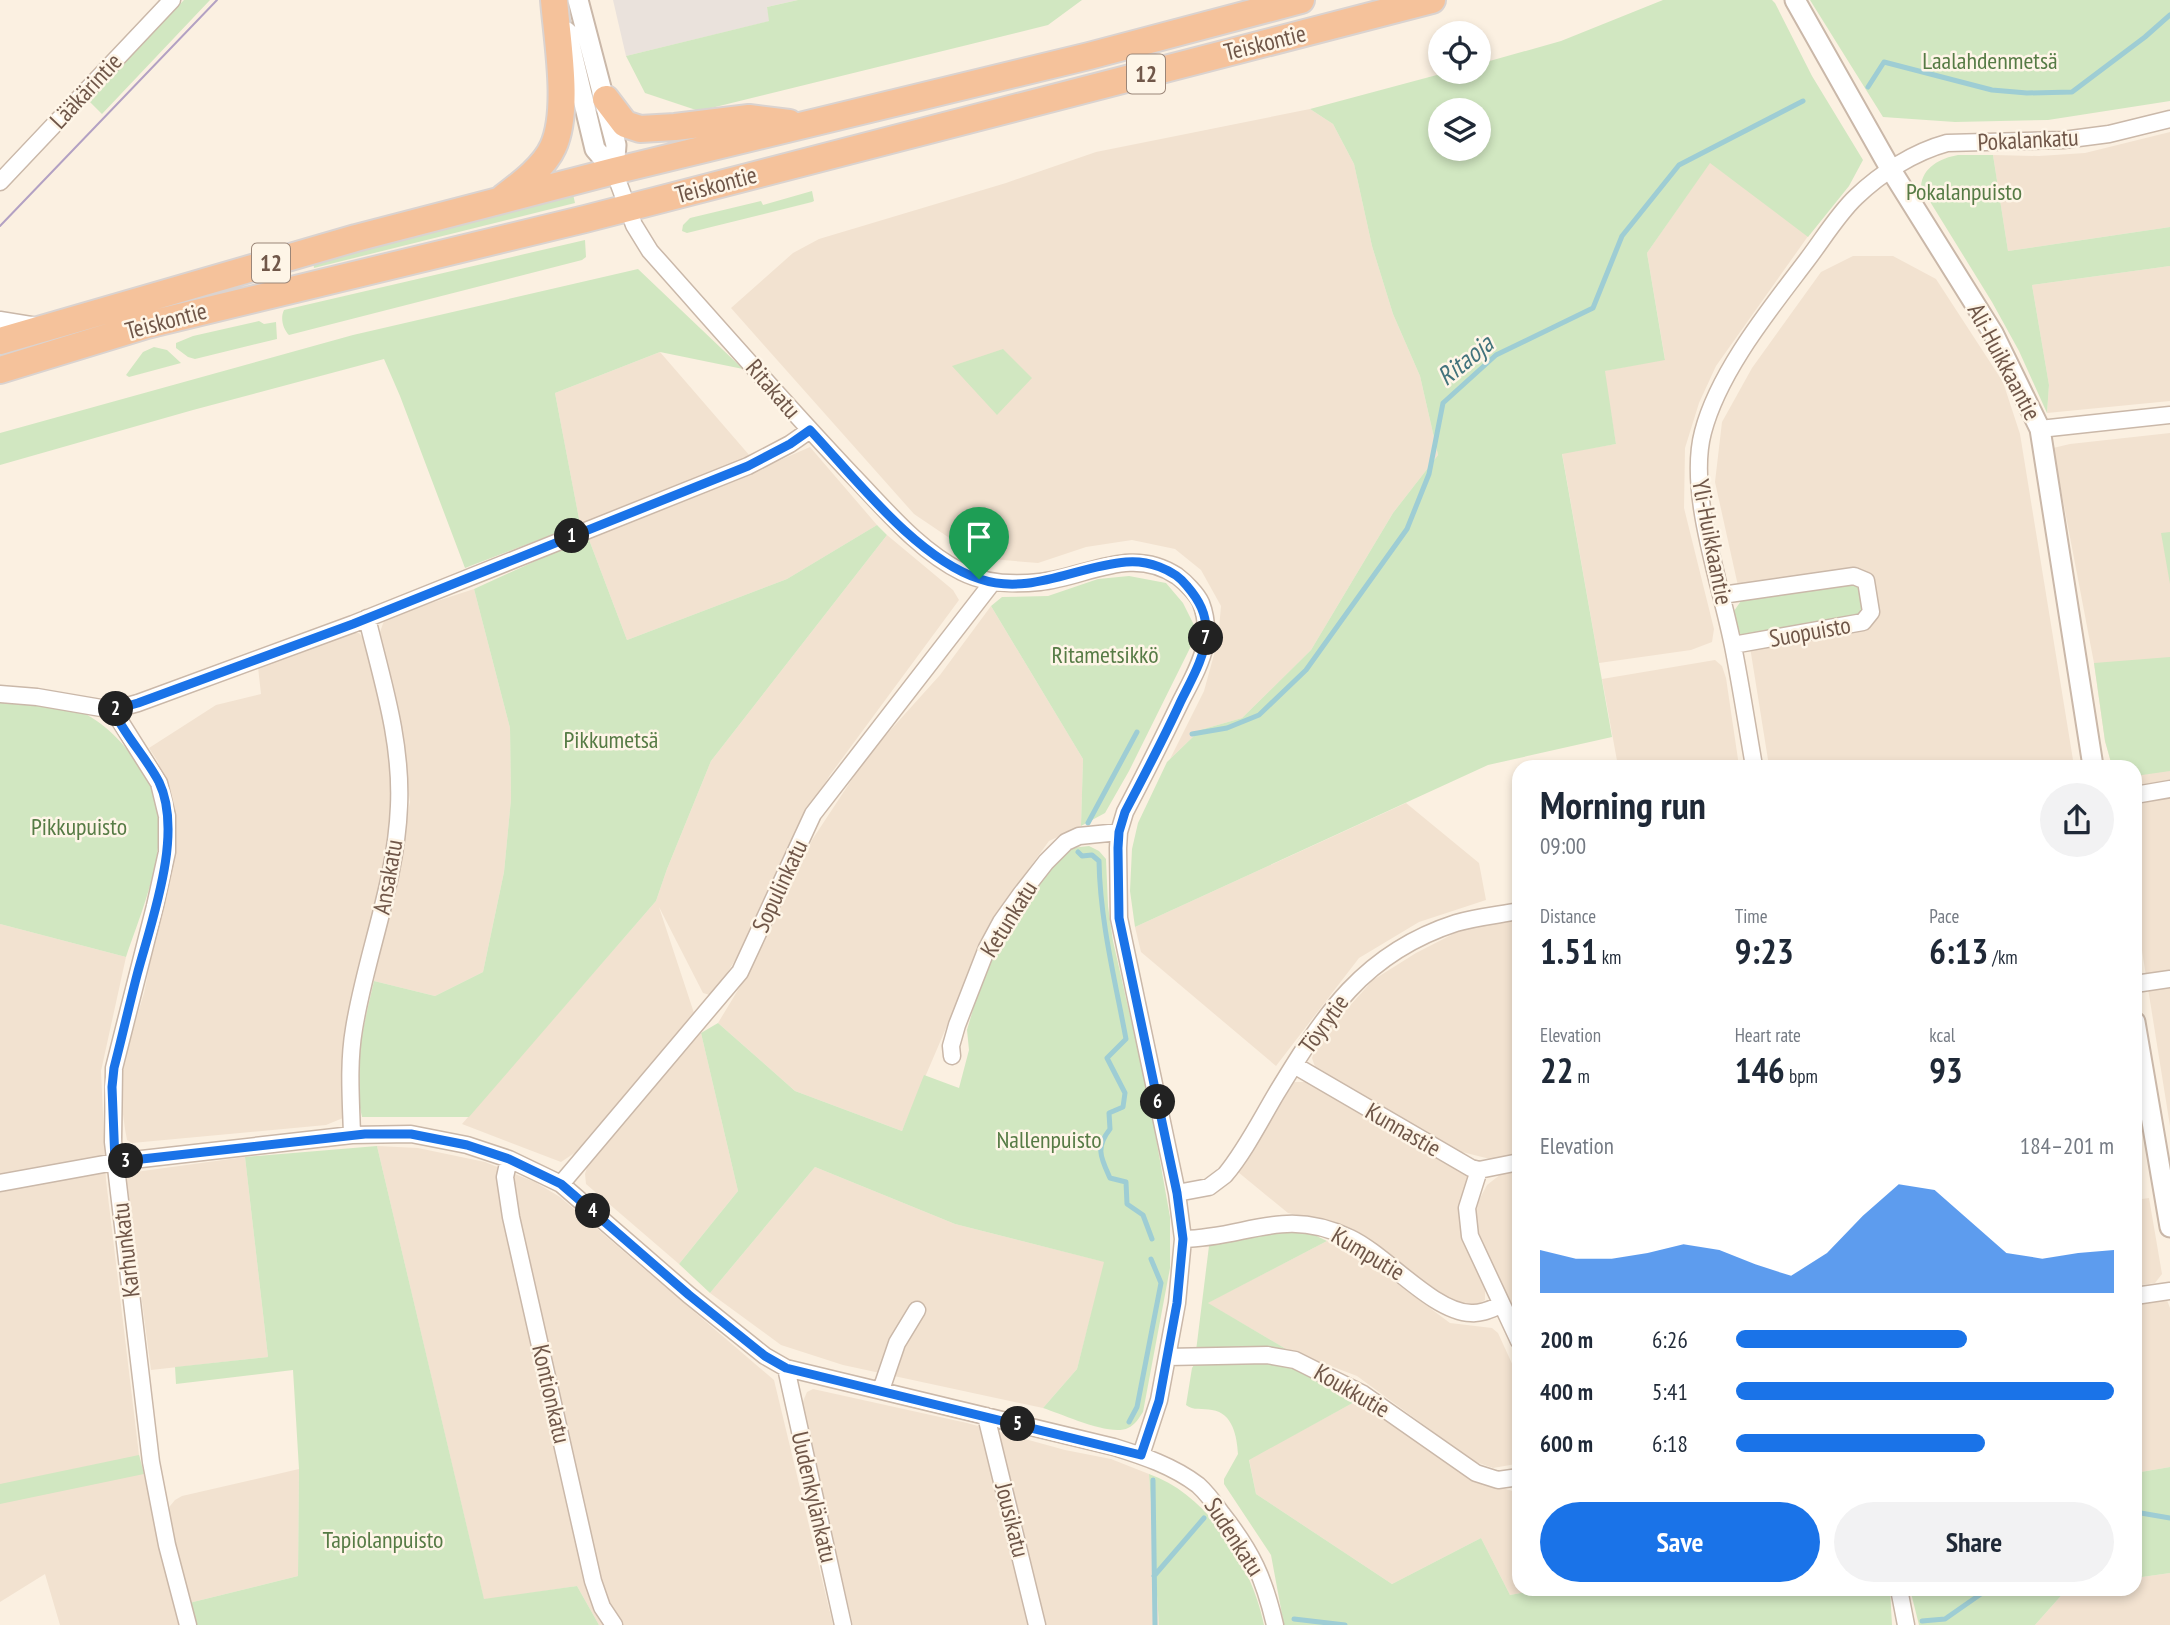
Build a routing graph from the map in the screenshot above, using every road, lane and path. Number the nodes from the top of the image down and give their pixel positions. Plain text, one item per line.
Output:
1 (172, 0) edge
2 (556, 0) edge
3 (578, 0) edge
4 (1301, 0) edge
5 (1432, 0) edge
6 (1795, 0) edge
7 (606, 99) junction
8 (2170, 119) edge
9 (804, 125) junction
10 (1891, 170) junction
11 (614, 172) junction
12 (0, 183) edge
13 (497, 202) junction
14 (628, 208) junction
15 (0, 320) edge
16 (46, 327) junction
17 (0, 341) edge
18 (0, 370) edge
19 (2170, 415) edge
20 (2040, 429) junction
21 (810, 430) junction
22 (992, 583) junction
23 (1722, 595) junction
24 (367, 618) junction
25 (1733, 645) junction
26 (0, 694) edge
27 (113, 710) junction
28 (1753, 760) edge
29 (2092, 760) edge
30 (2170, 789) edge
31 (2142, 794) edge
32 (1119, 832) junction
33 (1512, 912) edge
34 (2170, 979) edge
35 (2142, 983) edge
36 (952, 1056) dead end
37 (2142, 1063) edge
38 (1294, 1065) junction
39 (352, 1135) junction
40 (509, 1159) junction
41 (115, 1162) junction
42 (1512, 1163) edge
43 (1479, 1170) junction
44 (0, 1183) edge
45 (561, 1184) junction
46 (1177, 1193) junction
47 (2170, 1221) edge
48 (1183, 1239) junction
49 (2170, 1291) edge
50 (2142, 1295) edge
51 (1501, 1304) junction
52 (917, 1310) dead end
53 (1512, 1327) edge
54 (1167, 1357) junction
55 (786, 1368) junction
56 (881, 1390) junction
57 (986, 1416) junction
58 (1141, 1455) junction
59 (1512, 1478) edge
60 (1900, 1596) edge
61 (188, 1625) edge
62 (614, 1625) edge
63 (843, 1625) edge
64 (1037, 1625) edge
65 (1275, 1625) edge
66 (1906, 1625) edge

1 - 12 street, Lääkärintie
2 - 11 street
2 - 13 highway
3 - 7 street
4 - 9 highway, Teiskontie / 12
5 - 14 highway, Teiskontie / 12
6 - 10 street, Ali-Huikkaantie
7 - 9 highway
7 - 11 street
8 - 10 street, Pokalankatu
9 - 11 highway, Teiskontie / 12
10 - 20 street, Ali-Huikkaantie
10 - 23 street, Yli-Huikkaantie
11 - 13 highway, Teiskontie / 12
11 - 14 street, Ritakatu
13 - 16 highway, Teiskontie / 12
14 - 18 highway, Teiskontie / 12
14 - 21 street, Ritakatu
15 - 16 street
16 - 17 highway, Teiskontie / 12
19 - 20 street
20 - 29 street, Ali-Huikkaantie
21 - 22 street, Ritakatu
21 - 24 street
22 - 32 street, Ritakatu
22 - 45 street, Sopulinkatu
23 - 25 street, Yli-Huikkaantie
23 - 25 street, Suopuisto
24 - 27 street
24 - 39 street, Ansakatu
25 - 28 street, Yli-Huikkaantie
26 - 27 street
27 - 41 street, Karhunkatu
30 - 31 street
32 - 36 street, Ketunkatu
32 - 46 street, Ritakatu
33 - 38 street, Töyrytie
34 - 35 street
37 - 47 street
38 - 43 street, Kunnastie
38 - 46 street, Töyrytie
39 - 40 street, Sudenkatu
39 - 41 street, Sudenkatu
40 - 45 street, Sudenkatu
40 - 62 street, Kontionkatu
41 - 44 street, Sudenkatu
41 - 61 street, Karhunkatu
42 - 43 street
43 - 51 street
45 - 55 street, Sudenkatu
46 - 48 street, Ritakatu
48 - 51 street, Kumputie
48 - 54 street, Ritakatu
49 - 50 street
51 - 53 street
52 - 56 street
54 - 58 street, Ritakatu
54 - 59 street, Koukkutie
55 - 56 street, Sudenkatu
55 - 63 street, Uudenkylänkatu
56 - 57 street, Sudenkatu
57 - 58 street, Sudenkatu
57 - 64 street, Jousikatu
58 - 65 street, Sudenkatu
60 - 66 street

